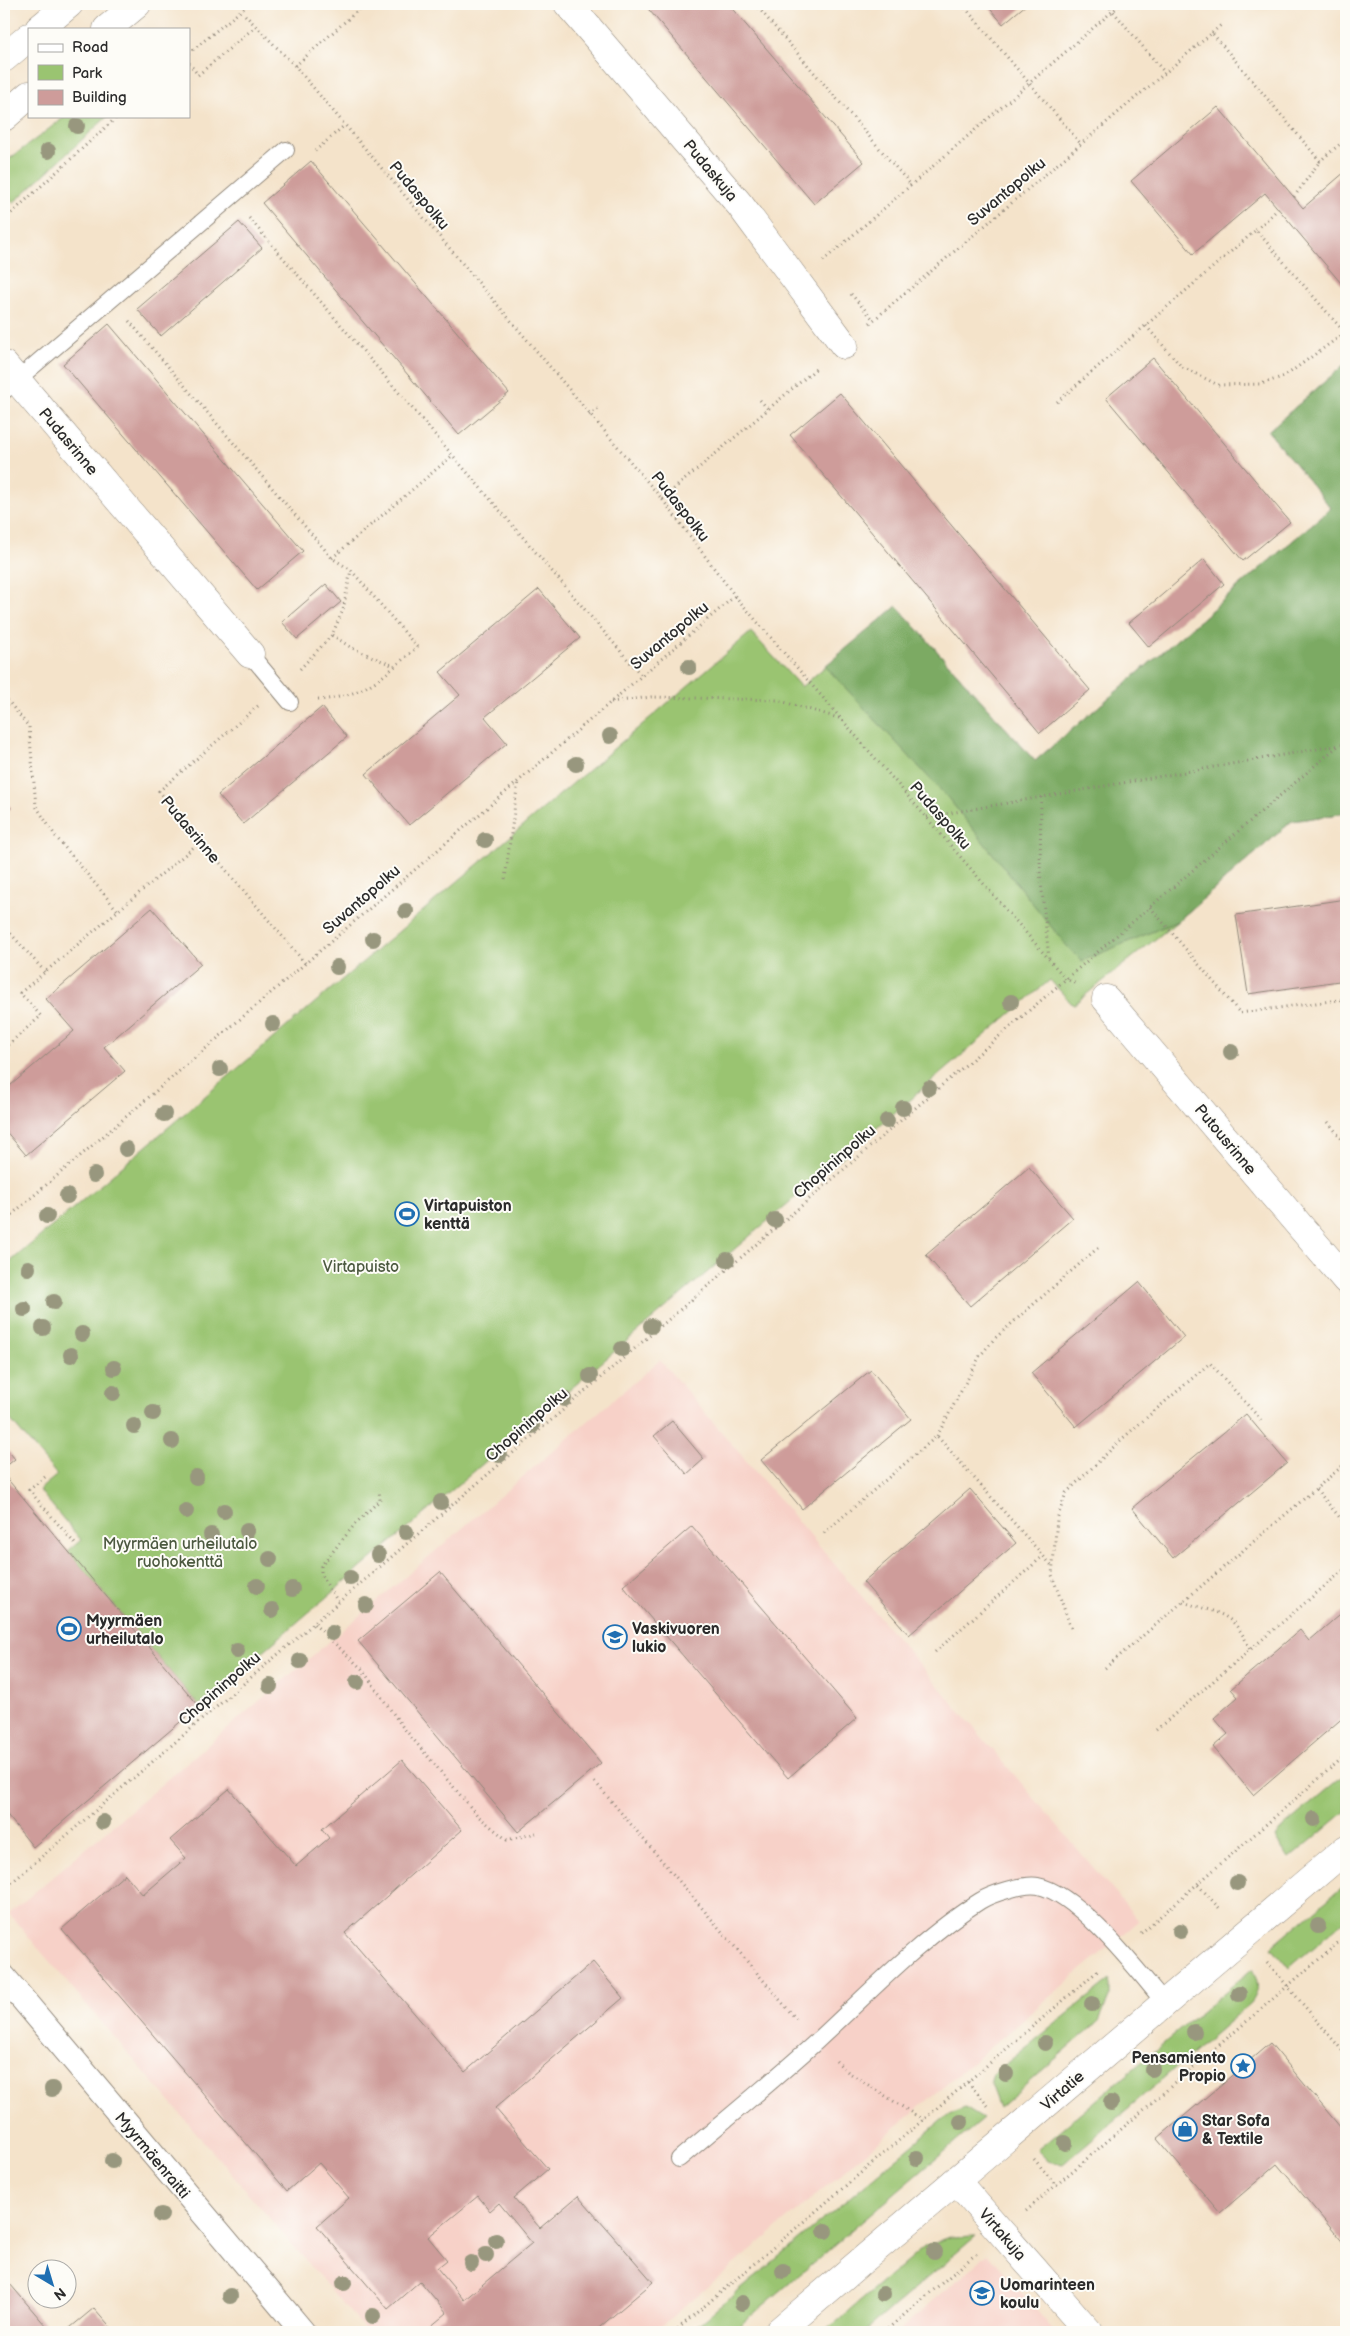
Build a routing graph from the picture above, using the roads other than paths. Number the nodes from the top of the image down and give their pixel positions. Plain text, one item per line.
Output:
1 (69, 4) edge
2 (137, 4) edge
3 (568, 4) edge
4 (40, 28) edge
5 (108, 28) edge
6 (28, 38) edge
7 (4, 58) edge
8 (28, 96) edge
9 (4, 117) edge
10 (286, 150) dead end
11 (844, 345) road end
12 (8, 378) edge
13 (250, 654) joint
14 (290, 702) road end
15 (1106, 998) road end
16 (1346, 1280) edge
17 (1346, 1849) edge
18 (4, 1977) edge
19 (1164, 2002) junction
20 (679, 2159) dead end
21 (956, 2180) junction
22 (302, 2332) edge
23 (778, 2332) edge
24 (1089, 2332) edge

1 - 4 street
2 - 5 street
3 - 11 street, Pudaskuja
6 - 7 street
8 - 9 street
10 - 12 lane
12 - 13 street, Pudasrinne
13 - 14 lane
15 - 16 street, Putousrinne
17 - 19 street, Virtatie
18 - 22 street, Myyrmäenraitti
19 - 20 lane
19 - 21 street, Virtatie
21 - 23 street, Virtatie
21 - 24 street, Virtakuja

